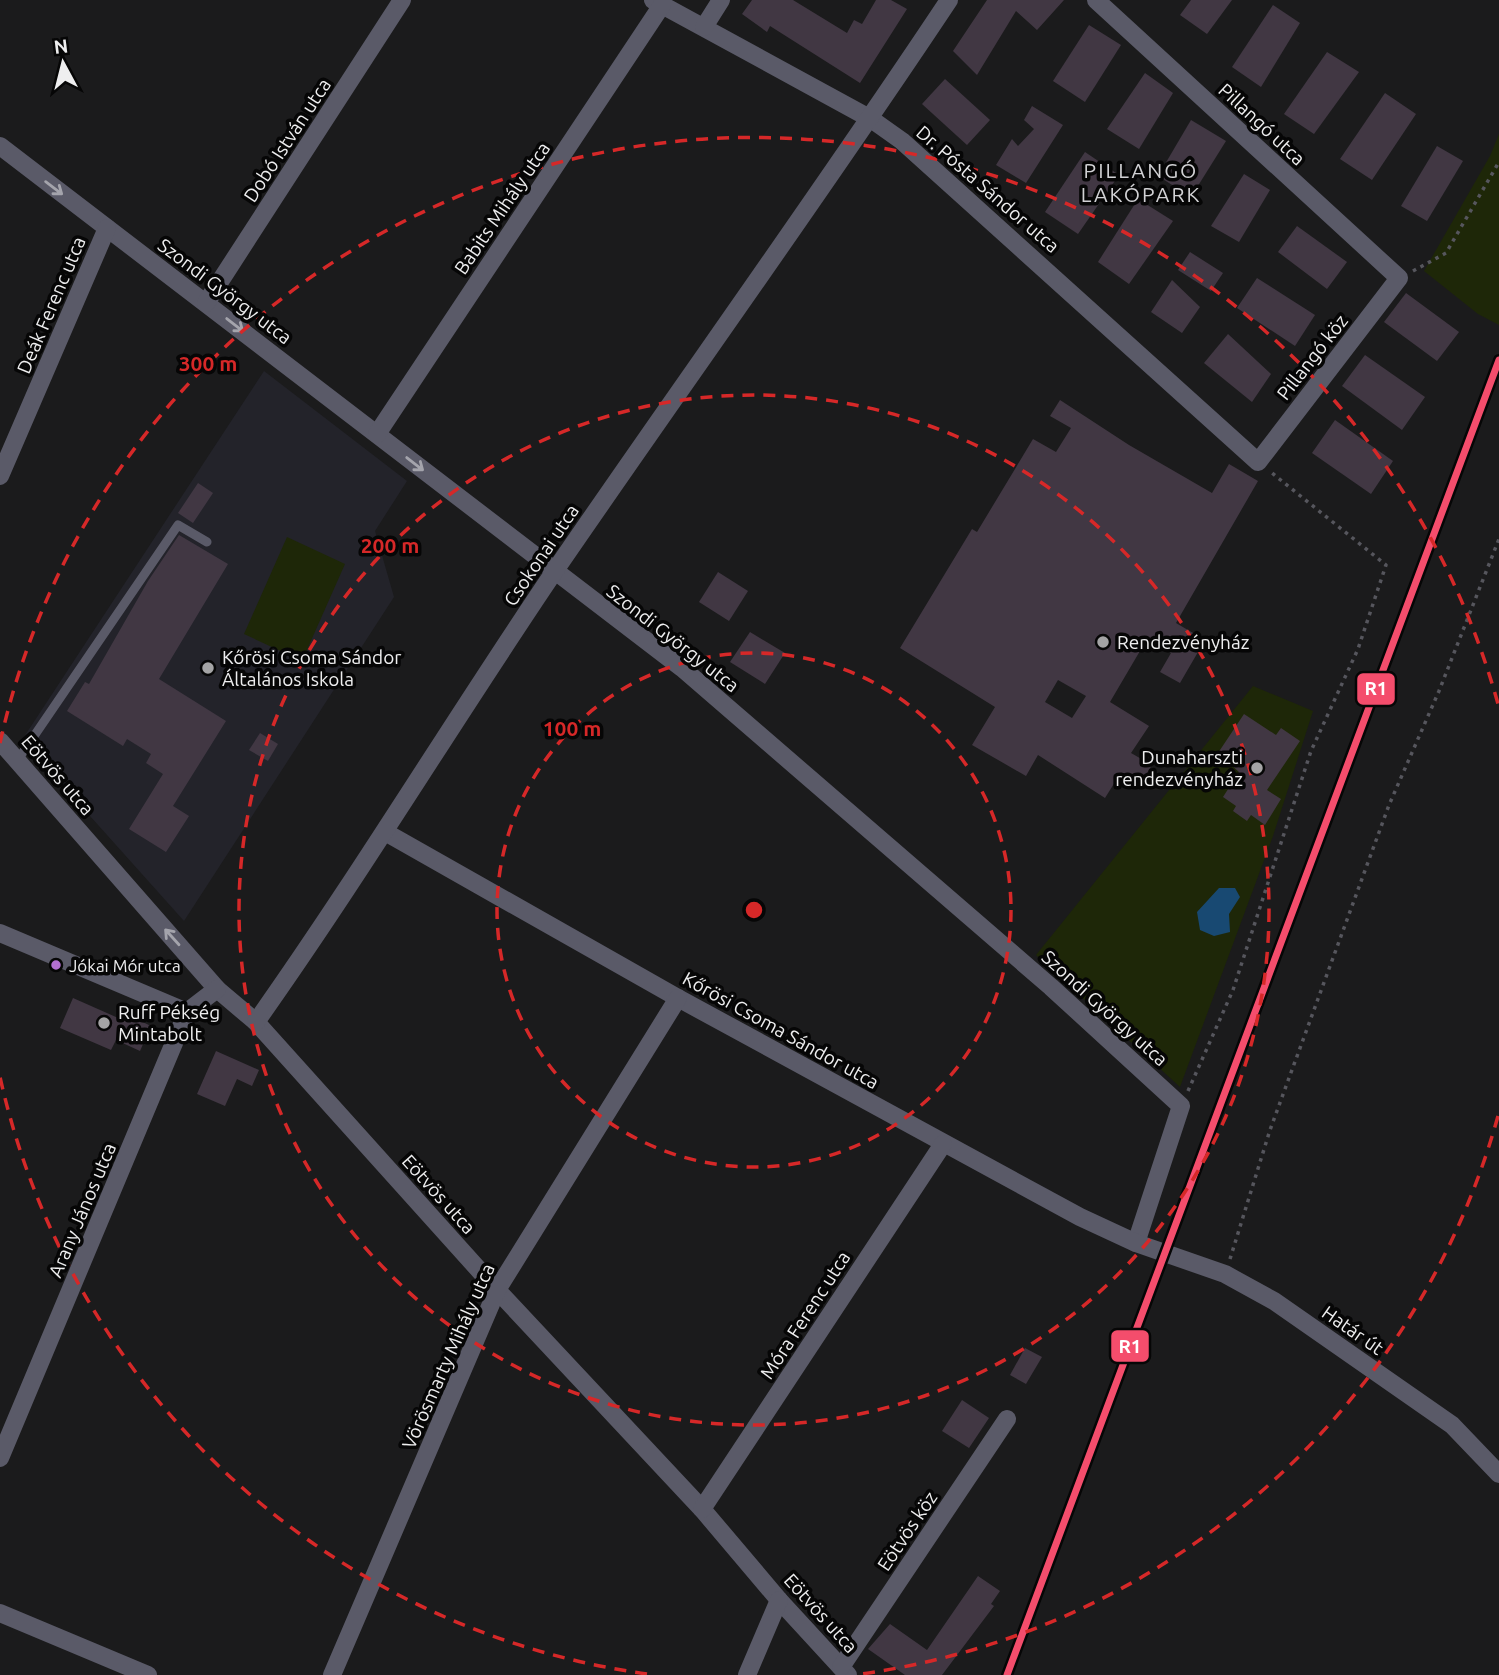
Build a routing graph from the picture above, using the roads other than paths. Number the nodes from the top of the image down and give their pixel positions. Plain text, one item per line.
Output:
1 (402, 0) edge
2 (721, 0) edge
3 (949, 0) edge
4 (1096, 0) edge
5 (658, 2) edge
6 (704, 27) junction
7 (871, 118) junction
8 (0, 146) edge
9 (107, 228) junction
10 (1399, 278) joint
11 (206, 303) junction
12 (377, 434) junction
13 (1258, 462) joint
14 (0, 476) edge
15 (207, 542) dead end
16 (554, 572) junction
17 (0, 741) edge
18 (18, 761) junction
19 (385, 832) junction
20 (0, 933) edge
21 (217, 989) junction
22 (678, 998) junction
23 (187, 1013) junction
24 (256, 1022) junction
25 (943, 1144) junction
26 (1136, 1243) junction
27 (1163, 1254) joint
28 (497, 1290) junction
29 (1007, 1419) dead end
30 (0, 1458) edge
31 (1499, 1474) edge
32 (702, 1509) junction
33 (779, 1600) junction
34 (0, 1613) edge
35 (845, 1671) edge
36 (148, 1675) edge
37 (332, 1675) edge
38 (747, 1675) edge

1 - 11 street, Dobó István utca
2 - 6 street
3 - 7 street, Csokonai utca
4 - 10 street, Pillangó utca
5 - 6 street, Dr. Pósta Sándor utca
5 - 12 street, Babits Mihály utca
6 - 7 street, Dr. Pósta Sándor utca
7 - 13 street, Dr. Pósta Sándor utca
7 - 16 street, Csokonai utca
8 -> 9 street, Szondi György utca
9 - 11 street, Szondi György utca
9 - 14 street, Deák Ferenc utca
10 - 13 street, Pillangó köz
11 -> 12 street, Szondi György utca
12 -> 16 street, Szondi György utca
15 - 18 lane
16 - 19 street, Csokonai utca
16 - 26 street, Szondi György utca
17 - 18 street, Eötvös utca
21 -> 18 street, Eötvös utca
19 - 22 street, Kőrösi Csoma Sándor utca
19 - 24 street, Csokonai utca
20 - 23 street
21 - 23 street, Arany János utca
21 - 24 street, Eötvös utca
22 - 25 street, Kőrösi Csoma Sándor utca
22 - 28 street, Vörösmarty Mihály utca
23 - 30 street, Arany János utca
24 - 28 street, Eötvös utca
25 - 26 street, Kőrösi Csoma Sándor utca
25 - 32 street, Móra Ferenc utca
26 - 27 street, Kőrösi Csoma Sándor utca
27 - 31 street, Határ út
28 - 32 street, Eötvös utca
28 - 37 street, Vörösmarty Mihály utca
29 - 35 street, Eötvös köz
32 - 33 street, Eötvös utca
33 - 35 street, Eötvös utca
33 - 38 street
34 - 36 street

